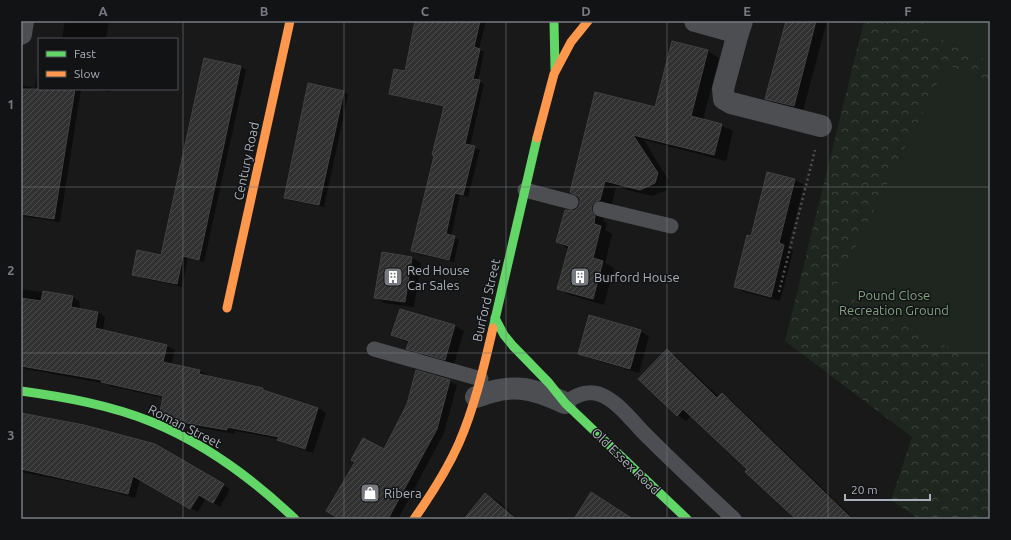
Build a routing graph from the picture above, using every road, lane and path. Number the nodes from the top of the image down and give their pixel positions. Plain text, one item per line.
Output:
1 (23, 21) edge
2 (290, 21) edge
3 (554, 21) edge
4 (588, 21) edge
5 (695, 21) edge
6 (740, 27) edge
7 (21, 34) edge
8 (554, 74) junction
9 (821, 126) joint
10 (525, 190) junction
11 (571, 202) dead end
12 (600, 209) dead end
13 (671, 226) dead end
14 (779, 292) dead end
15 (227, 308) dead end
16 (495, 318) junction
17 (374, 350) dead end
18 (478, 388) junction
19 (21, 391) edge
20 (564, 403) junction
21 (295, 519) edge
22 (414, 519) edge
23 (687, 519) edge
24 (734, 519) edge

1 - 7 street
2 - 15 street, Century Road
3 - 8 street, Burford Street
4 - 8 street, Burford Street
5 - 6 street
6 - 9 street
8 - 10 street, Burford Street
9 - 14 path
10 - 11 lane
10 - 16 street, Burford Street
12 - 13 lane
16 - 18 street, Burford Street
16 - 20 street, Old Essex Road
17 - 18 lane
18 - 20 street, Old Essex Road
18 - 22 street, Burford Street
19 - 21 street, Roman Street
20 - 23 street, Old Essex Road
20 - 24 lane

